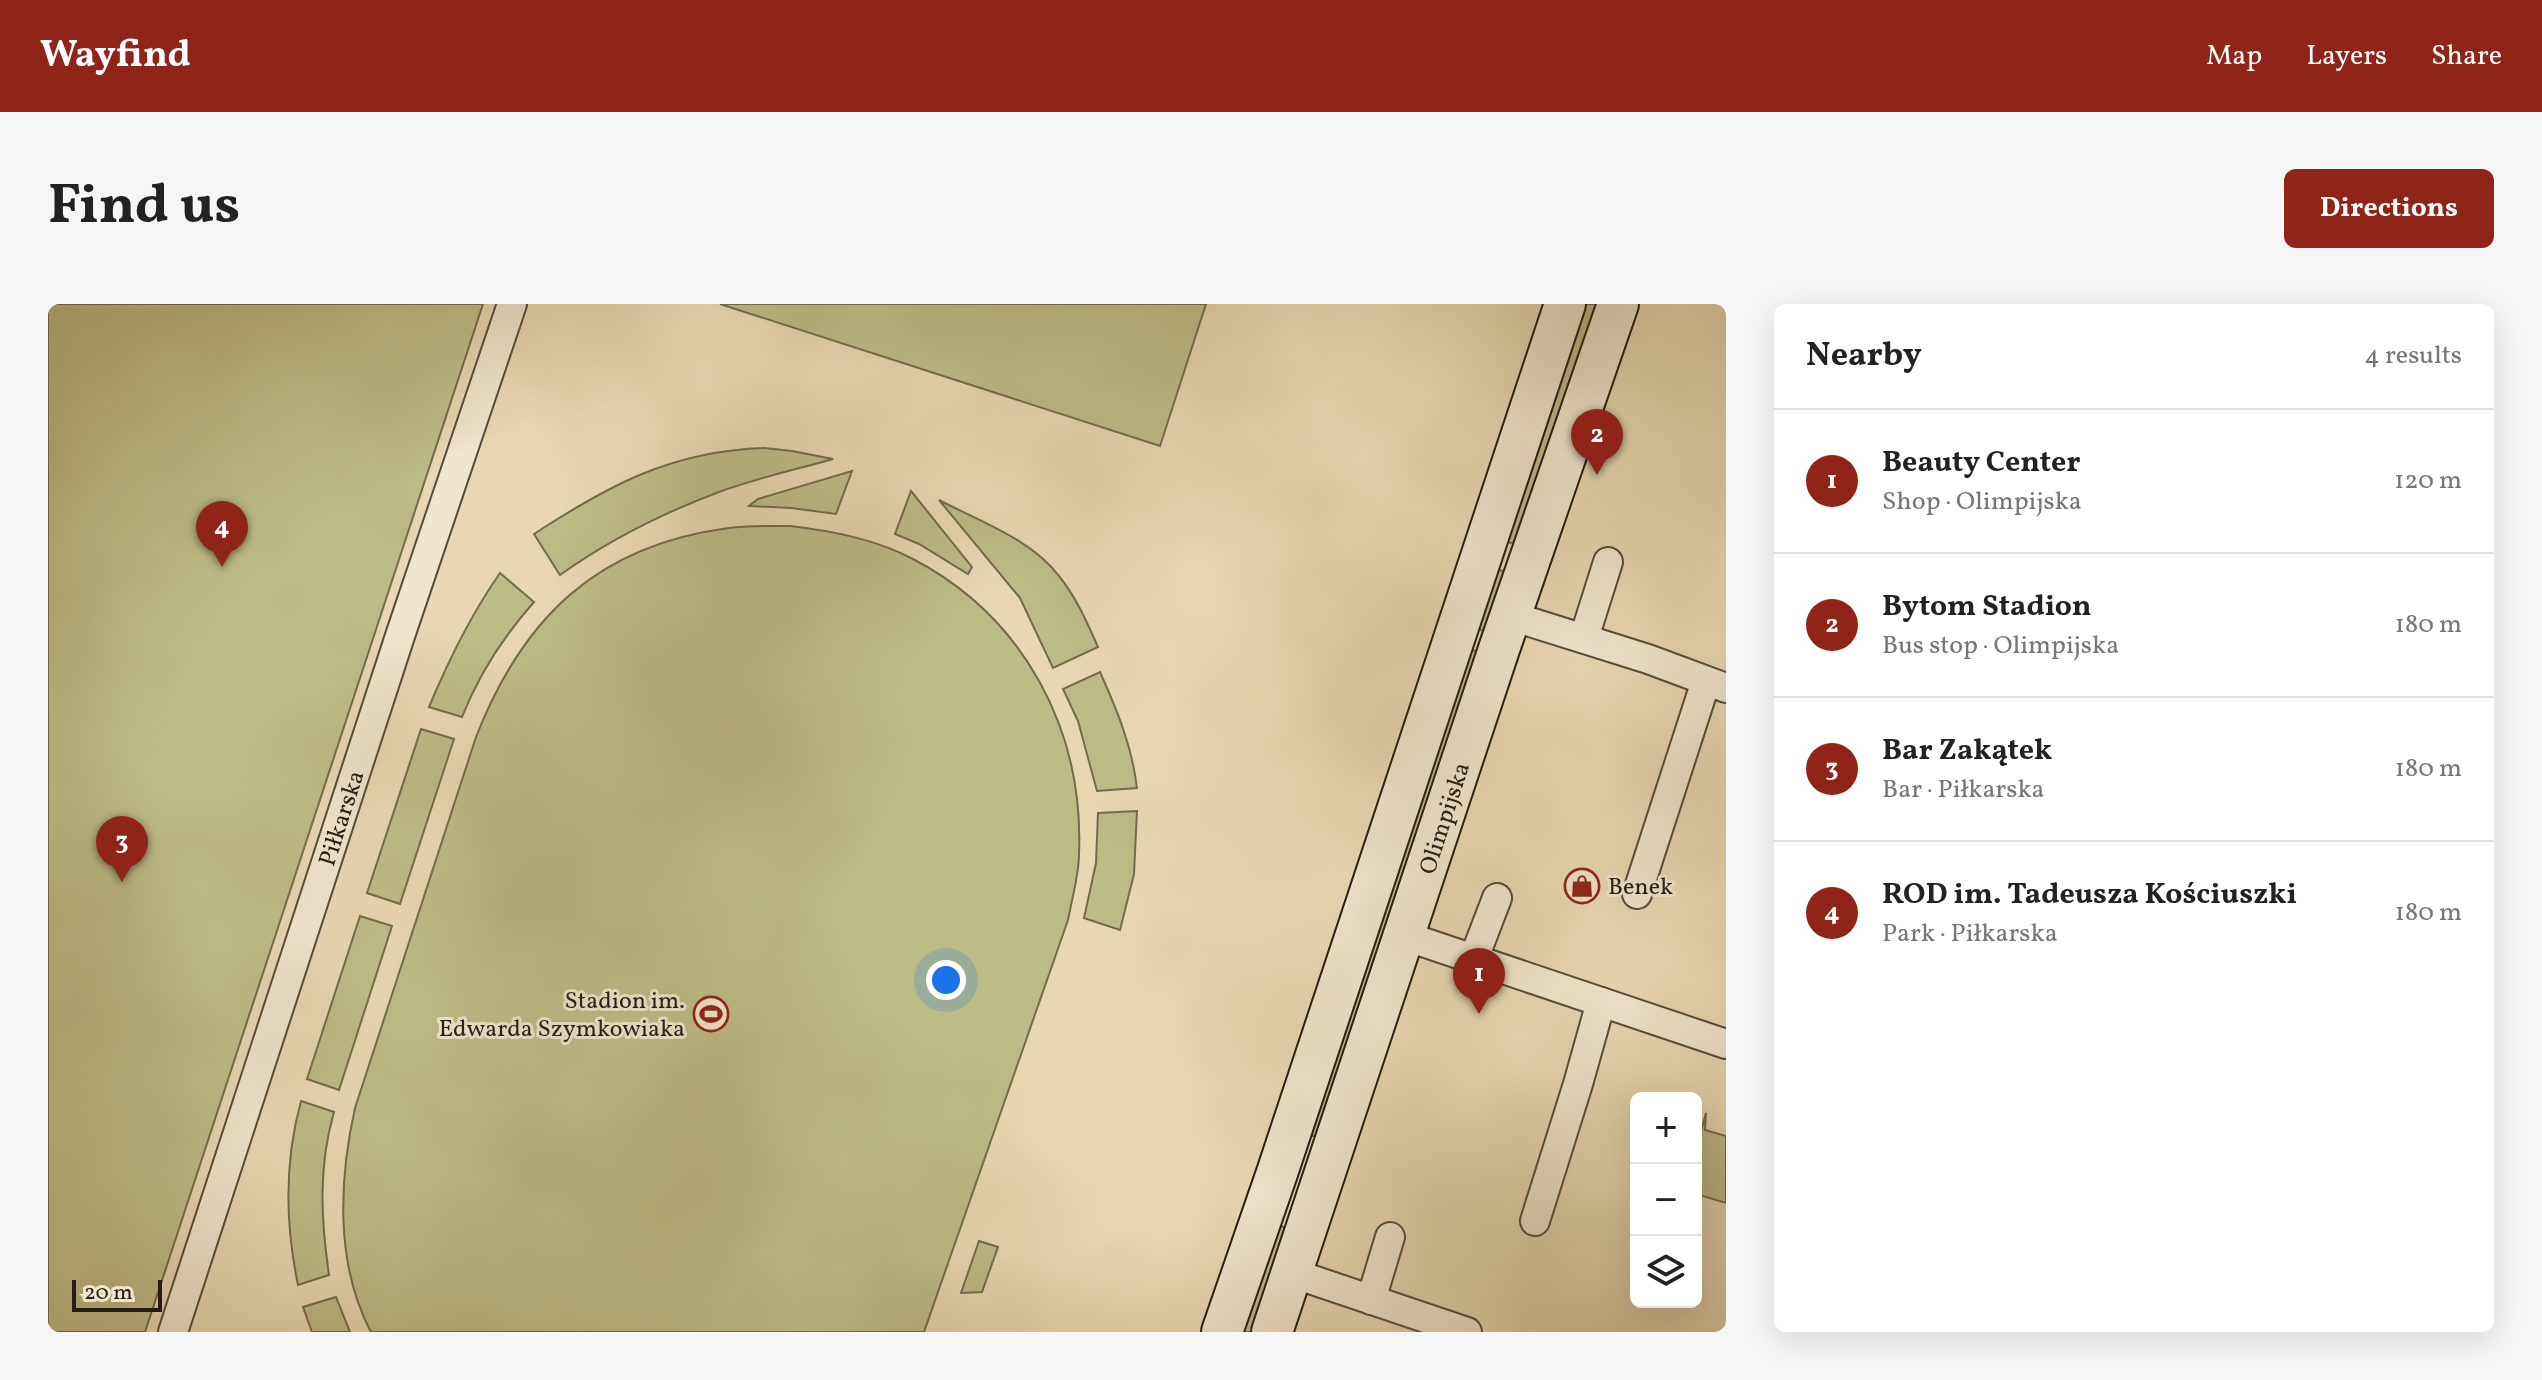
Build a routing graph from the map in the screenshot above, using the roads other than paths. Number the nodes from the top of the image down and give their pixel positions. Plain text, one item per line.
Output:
1 (512, 304) edge
2 (1565, 304) edge
3 (1618, 304) edge
4 (1484, 548) junction
5 (1530, 562) junction
6 (1608, 562) dead end
7 (1511, 616) junction
8 (1584, 638) junction
9 (1716, 684) edge
10 (1637, 894) dead end
11 (1497, 898) dead end
12 (1405, 936) junction
13 (1474, 958) junction
14 (1601, 1002) junction
15 (1726, 1044) edge
16 (1277, 1173) junction
17 (1321, 1189) junction
18 (1535, 1221) dead end
19 (1390, 1237) dead end
20 (1292, 1273) junction
21 (1371, 1300) junction
22 (173, 1332) edge
23 (1222, 1332) edge
24 (1272, 1332) edge
25 (1467, 1332) edge

1 - 22 street, Piłkarska
2 - 4 street, Olimpijska
3 - 5 street, Olimpijska
4 - 5 street
4 - 16 street, Olimpijska
5 - 7 street, Olimpijska
6 - 8 street
7 - 8 street
7 - 12 street, Olimpijska
8 - 9 street
9 - 10 street
11 - 13 street
12 - 13 street
12 - 17 street, Olimpijska
13 - 14 street
14 - 15 street
14 - 18 street
16 - 17 street
16 - 23 street, Olimpijska
17 - 20 street, Olimpijska
19 - 21 street
20 - 21 street
20 - 24 street, Olimpijska
21 - 25 street

